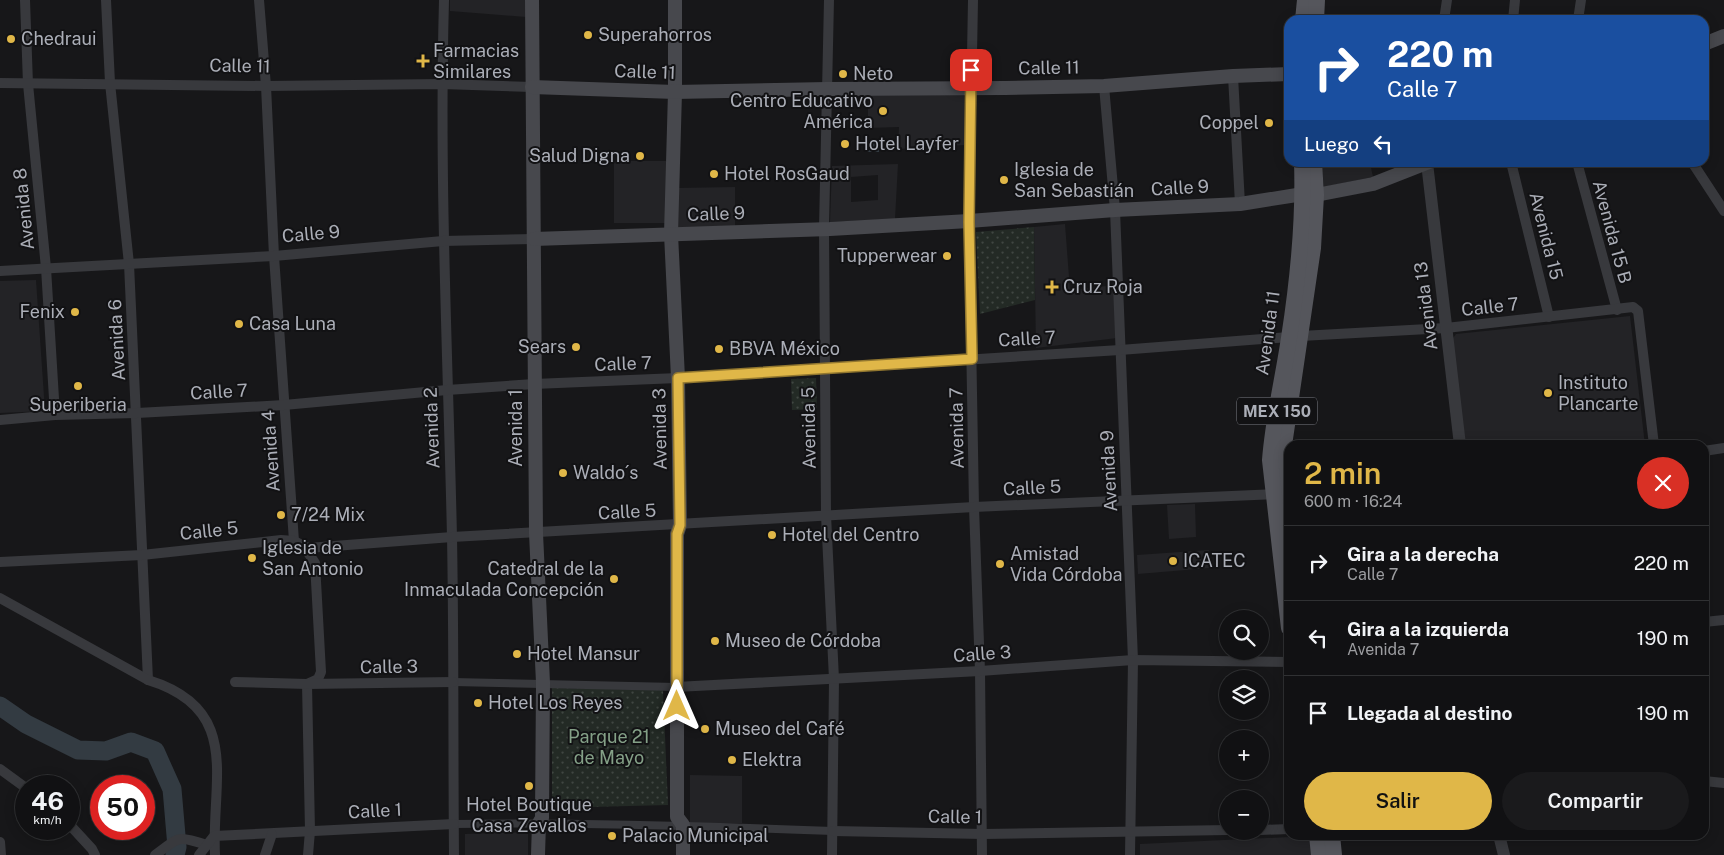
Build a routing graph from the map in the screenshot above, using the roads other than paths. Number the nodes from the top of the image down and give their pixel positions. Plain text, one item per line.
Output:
1 (25, 0) edge
2 (106, 0) edge
3 (259, 0) edge
4 (444, 0) edge
5 (532, 0) edge
6 (675, 0) edge
7 (829, 0) edge
8 (973, 0) edge
9 (1305, 0) edge
10 (1317, 0) edge
11 (1446, 0) edge
12 (1515, 0) edge
13 (1581, 0) edge
14 (1304, 15) edge
15 (1316, 15) edge
16 (1444, 15) edge
17 (1514, 15) edge
18 (1579, 15) edge
19 (1724, 36) edge
20 (1709, 42) edge
21 (1284, 74) edge
22 (1233, 76) junction
23 (0, 83) edge
24 (110, 83) junction
25 (28, 84) junction
26 (442, 84) junction
27 (266, 86) junction
28 (1104, 86) junction
29 (971, 87) junction
30 (532, 88) junction
31 (827, 89) junction
32 (675, 92) junction
33 (1303, 167) edge
34 (1313, 167) edge
35 (1417, 167) edge
36 (1427, 167) edge
37 (1512, 167) edge
38 (1577, 167) edge
39 (1695, 167) edge
40 (1309, 195) junction
41 (1240, 204) junction
42 (1115, 210) junction
43 (1724, 211) edge
44 (969, 222) junction
45 (824, 228) junction
46 (671, 234) junction
47 (534, 239) junction
48 (444, 241) junction
49 (274, 256) junction
50 (129, 264) junction
51 (46, 268) junction
52 (0, 270) edge
53 (1617, 310) junction
54 (1549, 317) junction
55 (1446, 328) junction
56 (1295, 336) junction
57 (1120, 350) junction
58 (972, 359) junction
59 (824, 368) junction
60 (678, 378) junction
61 (534, 384) junction
62 (447, 390) junction
63 (284, 405) junction
64 (137, 413) junction
65 (55, 415) junction
66 (0, 420) edge
67 (1459, 440) edge
68 (1653, 440) edge
69 (1724, 448) edge
70 (1709, 450) edge
71 (1282, 494) edge
72 (1127, 500) junction
73 (974, 507) junction
74 (826, 515) junction
75 (680, 525) junction
76 (1284, 532) edge
77 (536, 533) junction
78 (452, 537) junction
79 (294, 541) junction
80 (142, 555) junction
81 (0, 562) edge
82 (0, 598) edge
83 (1724, 620) edge
84 (1709, 622) edge
85 (1133, 660) junction
86 (1284, 662) edge
87 (980, 671) junction
88 (834, 679) junction
89 (148, 680) junction
90 (235, 682) dead end
91 (454, 682) junction
92 (543, 683) junction
93 (307, 684) junction
94 (676, 687) junction
95 (0, 769) edge
96 (15, 780) edge
97 (1709, 782) edge
98 (1724, 783) edge
99 (539, 823) junction
100 (454, 824) junction
101 (683, 825) junction
102 (1219, 830) edge
103 (1269, 830) edge
104 (1284, 830) edge
105 (310, 831) junction
106 (832, 831) junction
107 (1130, 832) junction
108 (272, 834) junction
109 (983, 834) junction
110 (80, 836) edge
111 (214, 836) junction
112 (1317, 840) edge
113 (1332, 840) edge
114 (1500, 840) edge
115 (0, 842) edge
116 (206, 845) junction
117 (1, 855) edge
118 (95, 855) edge
119 (155, 855) edge
120 (199, 855) edge
121 (215, 855) edge
122 (265, 855) edge
123 (308, 855) edge
124 (454, 855) edge
125 (538, 855) edge
126 (683, 855) edge
127 (832, 855) edge
128 (982, 855) edge
129 (1130, 855) edge
130 (1319, 855) edge
131 (1334, 855) edge
132 (1504, 855) edge

1 - 25 street, Avenida 8
2 - 24 street, Avenida 6
3 - 27 street, Avenida 4
4 - 26 street, Avenida 2
5 - 30 main road, Avenida 1
6 - 32 main road, Avenida 3
7 - 31 street, Avenida 5
8 - 29 street, Avenida 7
9 - 14 main road
10 - 15 main road
11 - 16 street
12 - 17 street
13 - 18 street
19 - 20 main road
21 - 22 main road, Calle 11
22 - 28 main road, Calle 11
22 - 41 street
23 - 25 street, Calle 11
24 - 25 street, Calle 11
24 - 27 street, Calle 11
24 - 50 street, Avenida 6
25 - 51 street, Avenida 8
26 - 27 street, Calle 11
26 - 30 street, Calle 11
26 - 48 street, Avenida 2
27 - 49 street, Avenida 4
28 - 29 main road, Calle 11
28 - 42 street, Avenida 9
29 - 31 main road, Calle 11
29 - 44 street, Avenida 7
30 - 32 main road, Calle 11
30 - 47 main road, Avenida 1
31 - 32 main road, Calle 11
31 - 45 street, Avenida 5
32 - 46 main road, Avenida 3
33 - 40 main road, Avenida 11 / MEX 150
34 - 40 main road, Avenida 11 / MEX 150
35 - 40 main road, Calle 9
36 - 55 street, Avenida 13
37 - 54 street, Avenida 15
38 - 53 street, Avenida 15 B
39 - 43 street
40 - 41 main road, Calle 9
40 - 56 main road, Avenida 11 / MEX 150
41 - 42 main road, Calle 9
42 - 44 main road, Calle 9
42 - 57 street, Avenida 9
44 - 45 main road, Calle 9
44 - 58 street, Avenida 7
45 - 46 main road, Calle 9
45 - 59 street, Avenida 5
46 - 47 main road, Calle 9
46 - 60 main road, Avenida 3
47 - 48 street, Calle 9
47 - 61 main road, Avenida 1
48 - 49 street, Calle 9
48 - 62 street, Avenida 2
49 - 50 street, Calle 9
49 - 63 street, Avenida 4
50 - 51 street, Calle 9
50 - 64 street, Avenida 6
51 - 52 street, Calle 9
51 - 65 street, Avenida 8
53 - 54 street, Calle 7
53 - 68 street, Calle 7
54 - 55 street, Calle 7
55 - 56 street, Calle 7
55 - 67 street, Avenida 13
56 - 57 street, Calle 7
56 - 71 main road, Avenida 11 / MEX 150
57 - 58 street, Calle 7
57 - 72 street, Avenida 9
58 - 59 street, Calle 7
58 - 73 street, Avenida 7
59 - 60 street, Calle 7
59 - 74 street, Avenida 5
60 - 61 street, Calle 7
60 - 75 main road, Avenida 3
61 - 62 street, Calle 7
61 - 77 main road, Avenida 1
62 - 63 street, Calle 7
62 - 78 street, Avenida 2
63 - 64 street, Calle 7
63 - 79 street, Avenida 4
64 - 65 street, Calle 7
64 - 80 street, Avenida 6
65 - 66 street, Calle 7
69 - 70 street
71 - 72 street, Calle 5
71 - 76 main road, Avenida 11 / MEX 150
72 - 73 street, Calle 5
72 - 85 street, Avenida 9
73 - 74 street, Calle 5
73 - 87 street, Avenida 7
74 - 75 street, Calle 5
74 - 88 street, Avenida 5
75 - 77 street, Calle 5
75 - 94 main road, Avenida 3
77 - 78 street, Calle 5
77 - 92 main road, Avenida 1
78 - 79 street, Calle 5
78 - 91 street, Avenida 2
79 - 80 street, Calle 5
79 - 93 street
80 - 81 street, Calle 5
80 - 89 street, Avenida 6
82 - 89 street
83 - 84 street
85 - 86 street, Calle 3
85 - 87 street, Calle 3
85 - 107 street, Avenida 9
87 - 88 street, Calle 3
87 - 109 street, Avenida 7
88 - 94 street, Calle 3
88 - 106 street, Avenida 5
89 - 111 street
90 - 93 street, Calle 3
91 - 92 street, Calle 3
91 - 93 street, Calle 3
91 - 100 street, Avenida 2
92 - 94 street, Calle 3
92 - 99 main road, Avenida 1
93 - 105 street
94 - 101 main road, Avenida 3
95 - 96 street
97 - 98 street
99 - 100 street, Calle 1
99 - 101 street, Calle 1
99 - 125 main road, Avenida 1
100 - 105 street, Calle 1
100 - 124 street, Avenida 2
101 - 106 street, Calle 1
101 - 126 main road, Avenida 3
102 - 107 street, Calle 1
103 - 104 street
105 - 108 street, Calle 1
105 - 123 street
106 - 109 street, Calle 1
106 - 127 street, Avenida 5
107 - 109 street, Calle 1
107 - 129 street, Avenida 9
108 - 111 street, Calle 1
108 - 122 street
109 - 128 street, Avenida 7
110 - 118 street
111 - 116 street
111 - 121 street
112 - 130 main road
113 - 131 main road
114 - 132 street
115 - 117 street
116 - 119 street
116 - 120 street

